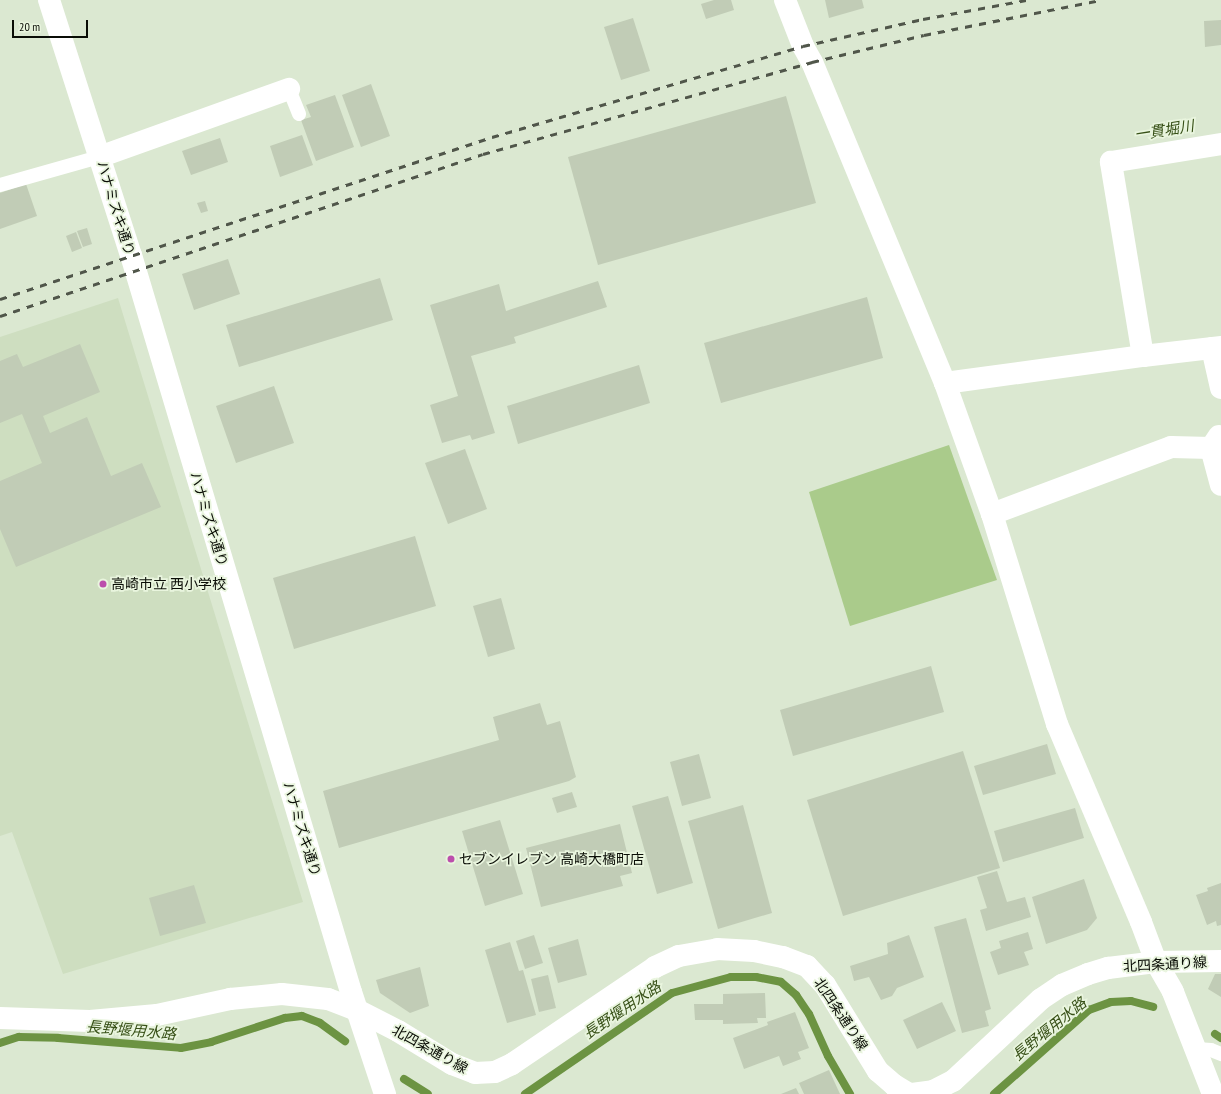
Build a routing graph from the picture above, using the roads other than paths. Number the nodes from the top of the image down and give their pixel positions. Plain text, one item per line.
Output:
1 (50, 0) edge
2 (785, 0) edge
3 (289, 89) joint
4 (299, 114) dead end
5 (1221, 144) edge
6 (99, 157) junction
7 (0, 185) edge
8 (1216, 348) edge
9 (1143, 356) junction
10 (945, 383) junction
11 (1221, 388) edge
12 (1218, 442) edge
13 (1221, 485) edge
14 (992, 514) junction
15 (1221, 961) edge
16 (1156, 962) junction
17 (357, 1010) junction
18 (0, 1018) edge
19 (1197, 1049) junction
20 (1221, 1054) edge
21 (385, 1094) edge
22 (910, 1094) edge
23 (1213, 1094) edge

1 - 6 street, ハナミズキ通り
2 - 10 street
3 - 4 lane
3 - 6 street
5 - 9 street
6 - 7 lane
6 - 17 street, ハナミズキ通り
8 - 9 street
8 - 11 street
9 - 10 street
10 - 14 street
12 - 13 street
12 - 14 street
14 - 16 street
15 - 16 street, 北四条通り線
16 - 19 street
16 - 22 street, 北四条通り線
17 - 18 street, 北四条通り線
17 - 21 street, ハナミズキ通り
17 - 22 street, 北四条通り線
19 - 20 lane
19 - 23 street

